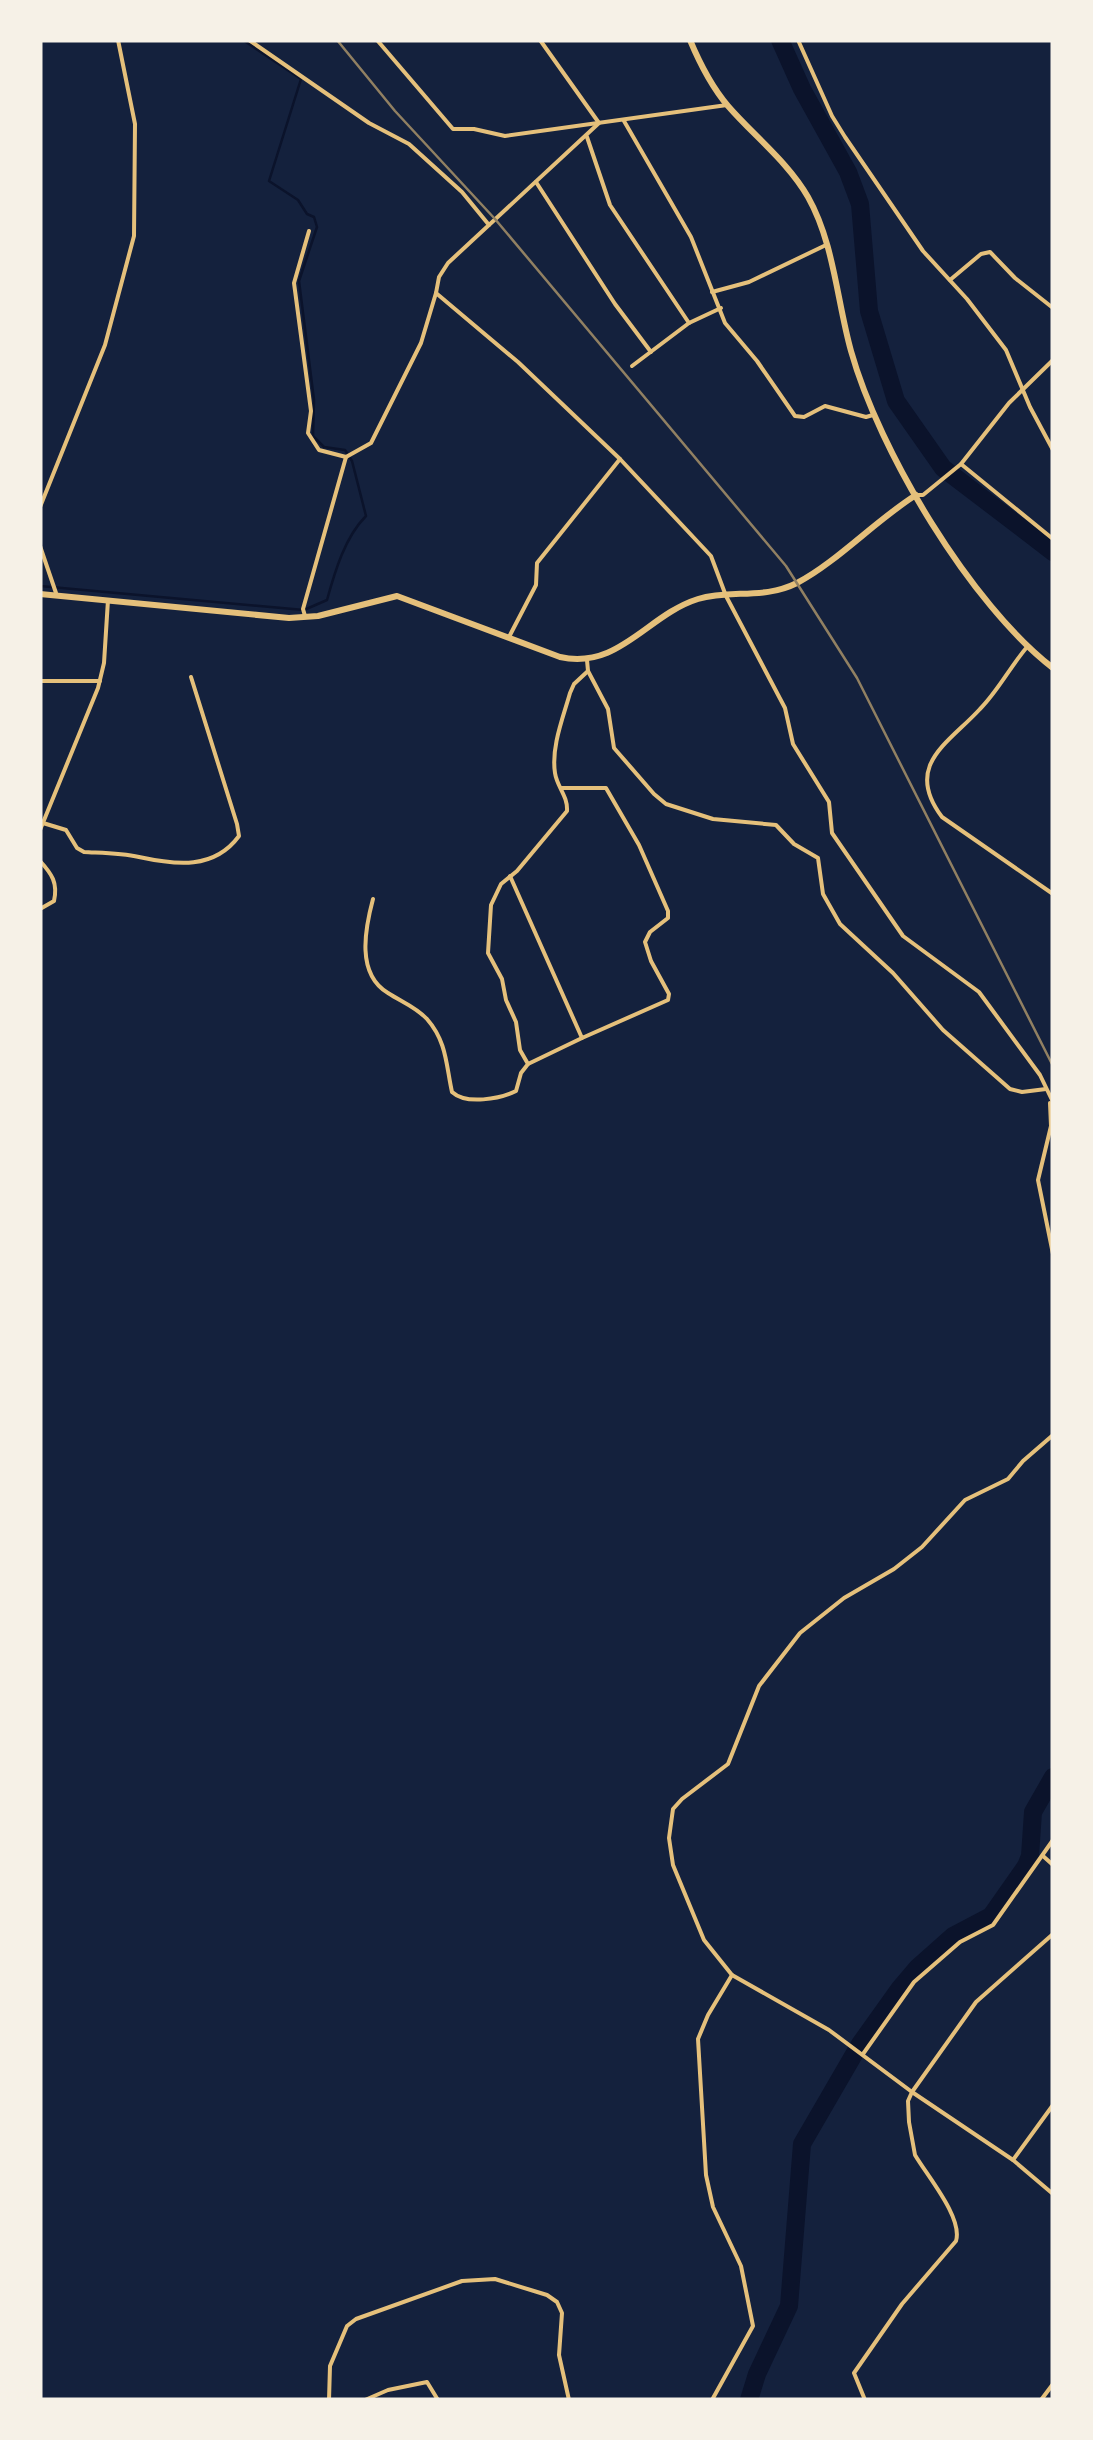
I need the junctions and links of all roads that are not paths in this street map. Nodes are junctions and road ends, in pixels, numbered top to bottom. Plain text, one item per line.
1 (118, 40) edge
2 (250, 40) edge
3 (377, 40) edge
4 (540, 40) edge
5 (690, 40) edge
6 (798, 40) edge
7 (727, 105) junction
8 (624, 120) junction
9 (599, 123) junction
10 (588, 137) junction
11 (536, 182) junction
12 (489, 224) junction
13 (310, 231) dead end
14 (826, 245) junction
15 (950, 280) junction
16 (712, 292) junction
17 (436, 293) junction
18 (721, 308) junction
19 (1053, 308) edge
20 (689, 324) junction
21 (651, 352) junction
22 (1053, 360) edge
23 (632, 366) dead end
24 (1022, 388) junction
25 (875, 414) junction
26 (1053, 450) edge
27 (346, 457) junction
28 (620, 459) junction
29 (959, 466) junction
30 (916, 495) junction
31 (40, 507) edge
32 (1053, 540) edge
33 (40, 546) edge
34 (40, 594) edge
35 (56, 595) junction
36 (726, 596) junction
37 (108, 600) junction
38 (305, 618) junction
39 (508, 638) junction
40 (1026, 647) junction
41 (587, 660) junction
42 (1053, 668) edge
43 (588, 671) junction
44 (191, 677) dead end
45 (40, 680) edge
46 (100, 681) junction
47 (560, 788) junction
48 (43, 824) junction
49 (40, 830) edge
50 (40, 862) edge
51 (510, 876) junction
52 (1053, 894) edge
53 (373, 899) dead end
54 (40, 908) edge
55 (582, 1038) junction
56 (528, 1064) junction
57 (1046, 1089) junction
58 (1051, 1101) edge
59 (1052, 1125) edge
60 (1053, 1254) edge
61 (1053, 1435) edge
62 (1053, 1840) edge
63 (1043, 1856) junction
64 (1053, 1865) edge
65 (1053, 1934) edge
66 (732, 1975) junction
67 (861, 2054) junction
68 (912, 2092) junction
69 (1053, 2105) edge
70 (1013, 2160) junction
71 (1053, 2194) edge
72 (1053, 2384) edge
73 (329, 2400) edge
74 (365, 2400) edge
75 (438, 2400) edge
76 (570, 2400) edge
77 (712, 2400) edge
78 (865, 2400) edge
79 (1042, 2400) edge

1 - 31 street
2 - 12 street
3 - 9 street
4 - 9 street
5 - 7 main road
6 - 15 street
7 - 8 street
7 - 14 main road
8 - 9 street
8 - 16 street
9 - 10 street
10 - 11 street
10 - 20 street
11 - 12 street
11 - 21 street
12 - 17 street
13 - 27 street
14 - 16 street
14 - 25 main road
15 - 19 street
15 - 24 street
16 - 18 street
17 - 27 street
17 - 28 street
18 - 20 street
18 - 25 street
20 - 21 street
21 - 23 street
22 - 24 street
24 - 26 street
24 - 29 street
25 - 30 main road
27 - 38 street
28 - 36 street
28 - 39 street
29 - 30 street
29 - 32 street
30 - 36 main road
30 - 40 main road
33 - 35 street
34 - 35 main road
35 - 37 main road
36 - 41 main road
36 - 57 street
37 - 38 main road
37 - 46 street
38 - 39 main road
39 - 41 main road
40 - 42 main road
40 - 52 street
41 - 43 street
43 - 47 street
43 - 57 street
44 - 48 street
45 - 46 street
46 - 48 street
47 - 51 street
47 - 55 street
48 - 49 street
50 - 54 street
51 - 55 street
51 - 56 street
53 - 56 street
55 - 56 street
57 - 58 street
58 - 59 street
59 - 60 street
61 - 66 street
62 - 63 street
63 - 64 street
63 - 67 street
65 - 68 street
66 - 67 street
66 - 77 street
67 - 68 street
68 - 70 street
68 - 78 street
69 - 70 street
70 - 71 street
72 - 79 street
73 - 76 street
74 - 75 street

